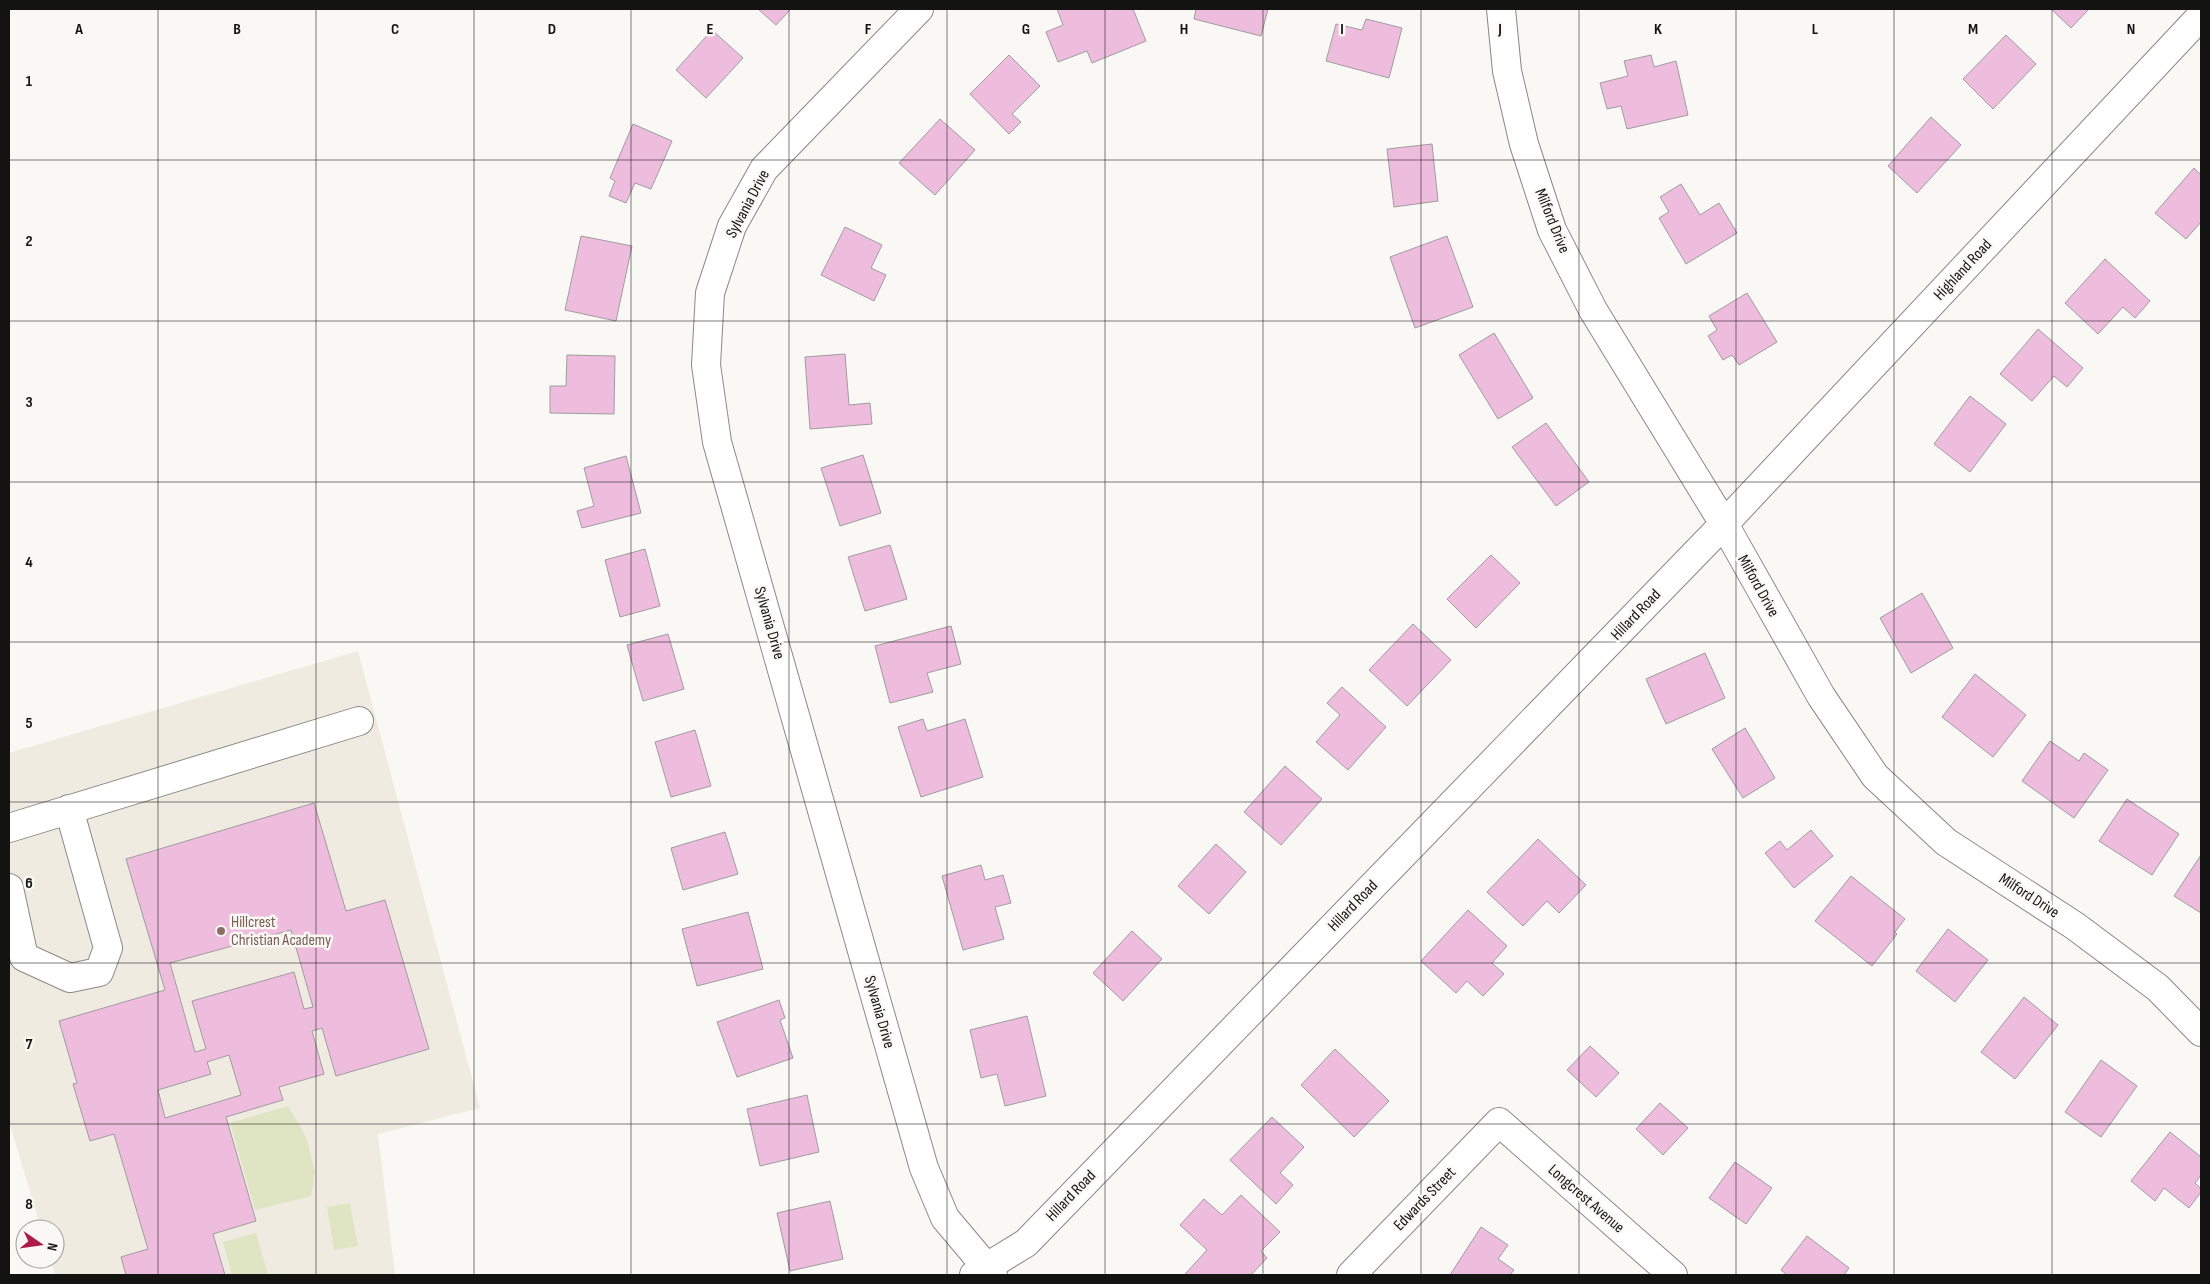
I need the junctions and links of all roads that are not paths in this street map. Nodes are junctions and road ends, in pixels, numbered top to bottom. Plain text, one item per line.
1 (919, 9) edge
2 (1501, 9) edge
3 (2201, 16) edge
4 (1724, 524) junction
5 (360, 721) dead end
6 (69, 809) junction
7 (9, 828) edge
8 (9, 888) edge
9 (13, 931) edge
10 (2201, 1032) edge
11 (1498, 1122) joint
12 (984, 1273) edge
13 (1351, 1275) edge
14 (1673, 1275) edge

1 - 12 street, Sylvania Drive
2 - 4 street, Milford Drive
3 - 4 street, Highland Road
4 - 10 street, Milford Drive
4 - 12 street, Hillard Road
5 - 6 street
6 - 7 street
6 - 9 street
8 - 9 street
11 - 13 street, Edwards Street
11 - 14 street, Longcrest Avenue

